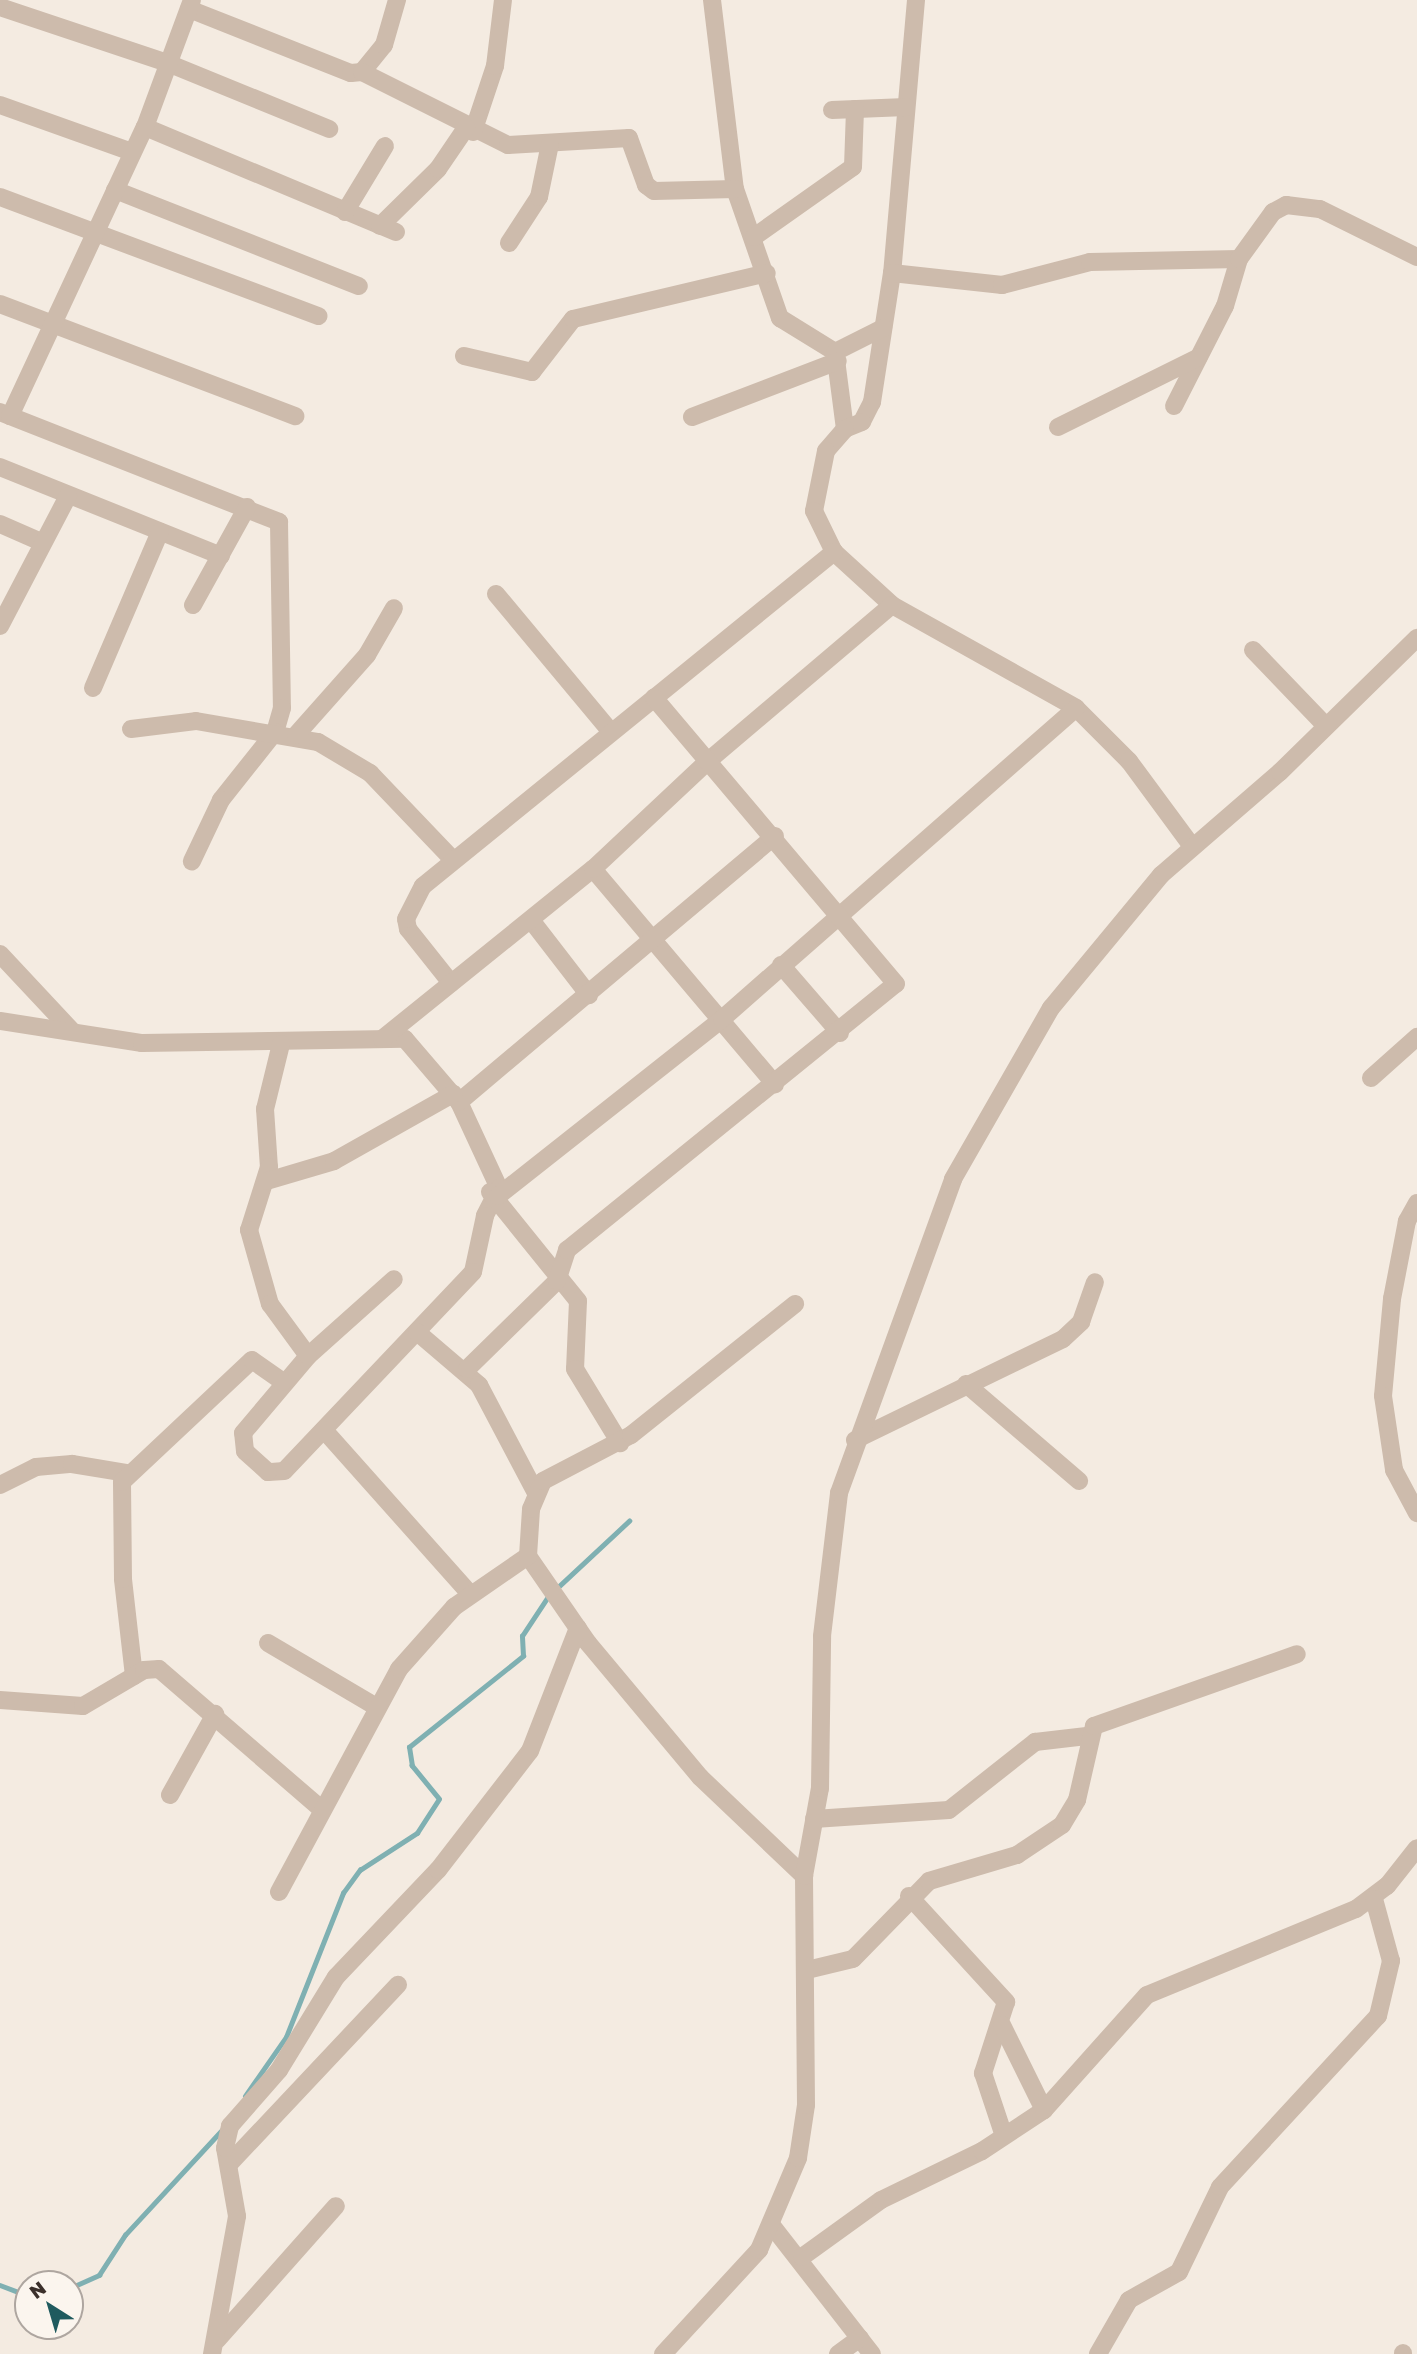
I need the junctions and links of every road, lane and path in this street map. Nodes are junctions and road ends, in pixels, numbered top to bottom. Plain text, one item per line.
1 (397, 0) edge
2 (503, 0) edge
3 (712, 0) edge
4 (916, 0) edge
5 (191, 5) edge
6 (0, 6) edge
7 (170, 64) junction
8 (362, 72) junction
9 (0, 105) edge
10 (906, 107) junction
11 (855, 109) junction
12 (832, 110) dead end
13 (145, 127) junction
14 (330, 129) dead end
15 (469, 130) junction
16 (550, 144) junction
17 (385, 146) dead end
18 (132, 152) junction
19 (735, 189) junction
20 (116, 190) junction
21 (0, 197) edge
22 (345, 212) junction
23 (95, 233) junction
24 (754, 237) junction
25 (509, 243) dead end
26 (1417, 257) edge
27 (1238, 260) junction
28 (892, 272) junction
29 (767, 274) junction
30 (359, 286) dead end
31 (0, 304) edge
32 (319, 316) dead end
33 (51, 325) junction
34 (883, 328) junction
35 (464, 356) dead end
36 (837, 357) junction
37 (1199, 357) junction
38 (1174, 405) dead end
39 (5, 414) edge
40 (295, 416) dead end
41 (692, 417) dead end
42 (1058, 427) dead end
43 (845, 429) junction
44 (0, 467) edge
45 (68, 496) junction
46 (247, 507) junction
47 (0, 524) edge
48 (160, 532) junction
49 (41, 542) junction
50 (834, 552) junction
51 (221, 556) junction
52 (496, 594) dead end
53 (193, 605) dead end
54 (892, 605) junction
55 (394, 608) dead end
56 (0, 626) edge
57 (1417, 638) edge
58 (1253, 650) dead end
59 (93, 688) dead end
60 (654, 698) junction
61 (1076, 708) junction
62 (1325, 725) junction
63 (131, 729) dead end
64 (275, 732) junction
65 (611, 732) junction
66 (296, 735) junction
67 (708, 761) junction
68 (775, 836) junction
69 (1191, 845) junction
70 (453, 860) junction
71 (192, 861) dead end
72 (593, 869) junction
73 (840, 912) junction
74 (531, 920) junction
75 (655, 940) junction
76 (0, 954) edge
77 (781, 965) junction
78 (452, 983) junction
79 (589, 995) junction
80 (722, 1019) junction
81 (0, 1021) edge
82 (72, 1031) junction
83 (840, 1032) junction
84 (1417, 1037) edge
85 (382, 1039) junction
86 (281, 1044) junction
87 (1371, 1078) dead end
88 (775, 1084) junction
89 (456, 1098) junction
90 (267, 1181) junction
91 (493, 1193) junction
92 (1417, 1203) edge
93 (559, 1272) junction
94 (394, 1279) dead end
95 (1095, 1282) dead end
96 (795, 1304) dead end
97 (417, 1332) junction
98 (307, 1356) junction
99 (467, 1369) junction
100 (283, 1382) junction
101 (966, 1384) junction
102 (324, 1430) junction
103 (857, 1433) junction
104 (620, 1443) junction
105 (127, 1473) junction
106 (1079, 1482) dead end
107 (0, 1485) edge
108 (535, 1491) junction
109 (1417, 1513) edge
110 (528, 1556) junction
111 (470, 1594) junction
112 (578, 1628) junction
113 (268, 1643) dead end
114 (1297, 1654) dead end
115 (134, 1676) junction
116 (0, 1700) edge
117 (375, 1706) junction
118 (215, 1714) junction
119 (1087, 1736) junction
120 (170, 1795) dead end
121 (320, 1808) junction
122 (814, 1819) junction
123 (1417, 1848) edge
124 (804, 1876) junction
125 (279, 1892) dead end
126 (909, 1896) junction
127 (1374, 1899) junction
128 (807, 1969) junction
129 (398, 1985) dead end
130 (1002, 2025) junction
131 (1044, 2110) junction
132 (1004, 2136) junction
133 (230, 2163) junction
134 (336, 2206) dead end
135 (773, 2227) junction
136 (802, 2258) junction
137 (860, 2338) junction
138 (213, 2348) edge
139 (663, 2354) edge
140 (838, 2354) edge
141 (872, 2354) edge
142 (1098, 2354) edge

1 - 8 street
2 - 15 street
3 - 19 street
4 - 10 street
5 - 7 street
5 - 8 street
6 - 7 street
7 - 13 street
7 - 14 street
8 - 15 street
9 - 18 street
10 - 11 street
10 - 28 street
11 - 12 street
11 - 24 street
13 - 18 street
13 - 22 street
15 - 16 street
15 - 22 street
16 - 19 street
16 - 25 street
17 - 22 street
18 - 20 street
19 - 24 street
20 - 23 street
20 - 30 street
21 - 23 street
23 - 32 street
23 - 33 street
24 - 29 street
26 - 27 street
27 - 28 street
27 - 37 street
28 - 34 street
29 - 35 street
29 - 36 street
31 - 33 street
33 - 39 street
33 - 40 street
34 - 36 street
34 - 43 street
36 - 41 street
36 - 43 street
37 - 38 street
37 - 42 street
39 - 46 street
43 - 50 street
44 - 45 street
45 - 48 street
45 - 49 street
46 - 51 street
46 - 64 street
47 - 49 street
48 - 51 street
48 - 59 street
49 - 56 street
50 - 54 street
50 - 60 street
51 - 53 street
52 - 65 street
54 - 61 street
54 - 67 street
55 - 66 street
57 - 62 street
58 - 62 street
60 - 65 street
60 - 67 street
61 - 69 street
61 - 73 street
62 - 69 street
63 - 64 street
64 - 66 street
64 - 71 street
65 - 70 street
66 - 70 street
67 - 68 street
67 - 72 street
68 - 73 street
68 - 75 street
69 - 103 street
70 - 78 street
72 - 74 street
72 - 75 street
73 - 77 street
73 - 83 street
74 - 78 street
74 - 79 street
75 - 79 street
75 - 80 street
76 - 82 street
77 - 80 street
77 - 83 street
78 - 85 street
79 - 89 street
80 - 88 street
80 - 91 street
81 - 82 street
82 - 86 street
83 - 88 street
84 - 87 street
85 - 86 street
85 - 89 street
86 - 90 street
88 - 93 street
89 - 90 street
89 - 91 street
90 - 98 street
91 - 93 street
91 - 97 street
92 - 109 street
93 - 99 street
93 - 104 street
94 - 98 street
95 - 101 street
96 - 104 street
97 - 99 street
97 - 102 street
98 - 100 street
99 - 108 street
100 - 102 street
100 - 105 street
101 - 103 street
101 - 106 street
102 - 111 street
103 - 122 street
104 - 108 street
105 - 107 street
105 - 115 street
108 - 110 street
110 - 111 street
110 - 112 street
111 - 117 street
112 - 124 street
112 - 133 street
113 - 117 street
114 - 119 street
115 - 116 street
115 - 118 street
117 - 121 street
118 - 120 street
118 - 121 street
119 - 122 street
119 - 126 street
121 - 125 street
122 - 124 street
123 - 127 street
124 - 128 street
126 - 128 street
126 - 130 street
127 - 131 street
127 - 142 street
128 - 135 street
129 - 133 street
130 - 131 street
130 - 132 street
131 - 132 street
132 - 136 street
133 - 138 street
134 - 138 street
135 - 136 street
135 - 139 street
136 - 137 street
137 - 140 street
137 - 141 street

